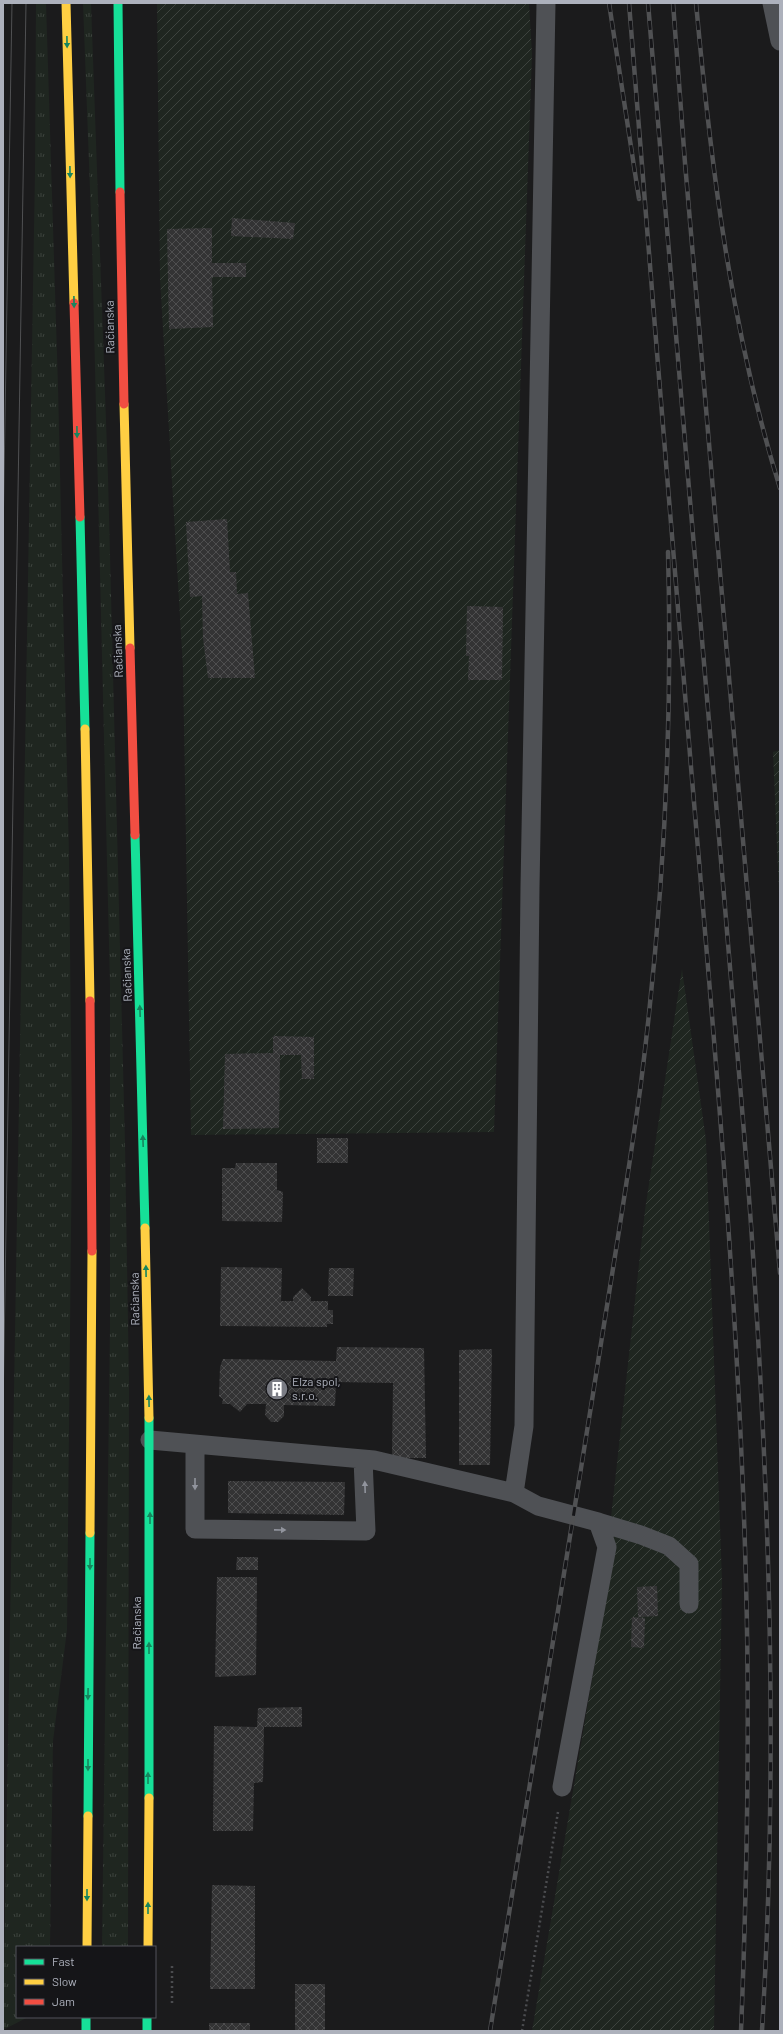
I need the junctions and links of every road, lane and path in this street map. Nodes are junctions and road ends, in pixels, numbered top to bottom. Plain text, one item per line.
1 (66, 3) edge
2 (118, 3) edge
3 (546, 3) edge
4 (772, 3) edge
5 (780, 41) edge
6 (150, 1440) junction
7 (195, 1445) junction
8 (363, 1459) junction
9 (514, 1493) junction
10 (598, 1522) junction
11 (689, 1604) dead end
12 (562, 1787) joint
13 (87, 1946) edge
14 (148, 1946) edge
15 (86, 2018) edge
16 (147, 2018) edge
17 (86, 2031) edge
18 (147, 2031) edge
19 (522, 2031) edge

1 -> 13 main road
6 -> 2 main road, Račianska
3 - 9 lane
4 - 5 lane
6 - 7 lane
14 -> 6 main road, Račianska
7 - 8 lane
7 -> 8 lane
8 - 9 lane
9 - 10 lane
10 - 11 lane
10 - 12 lane
12 - 19 path
15 - 17 main road
16 - 18 main road

